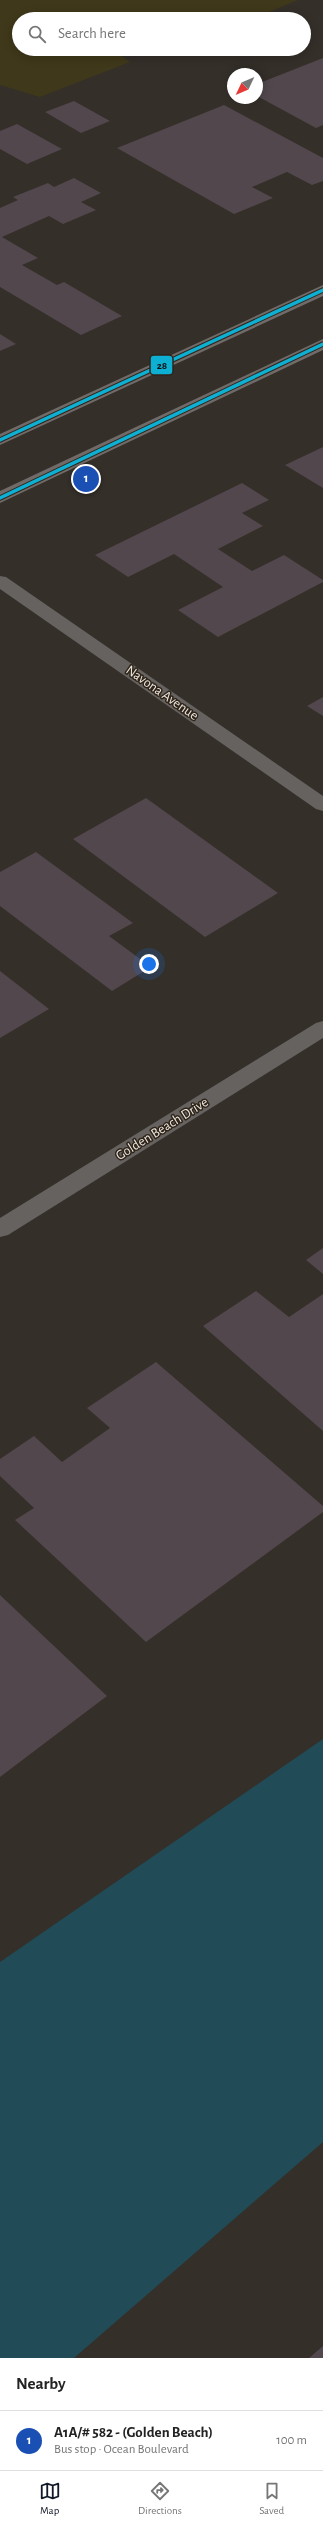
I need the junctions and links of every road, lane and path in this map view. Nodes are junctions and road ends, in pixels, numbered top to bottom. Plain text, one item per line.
1 (323, 290) edge
2 (323, 344) edge
3 (0, 440) edge
4 (0, 498) edge
5 (0, 582) edge
6 (323, 805) edge
7 (323, 1028) edge
8 (0, 1229) edge

1 - 3 main road
2 - 4 main road
5 - 6 street, Navona Avenue
7 - 8 street, Golden Beach Drive

